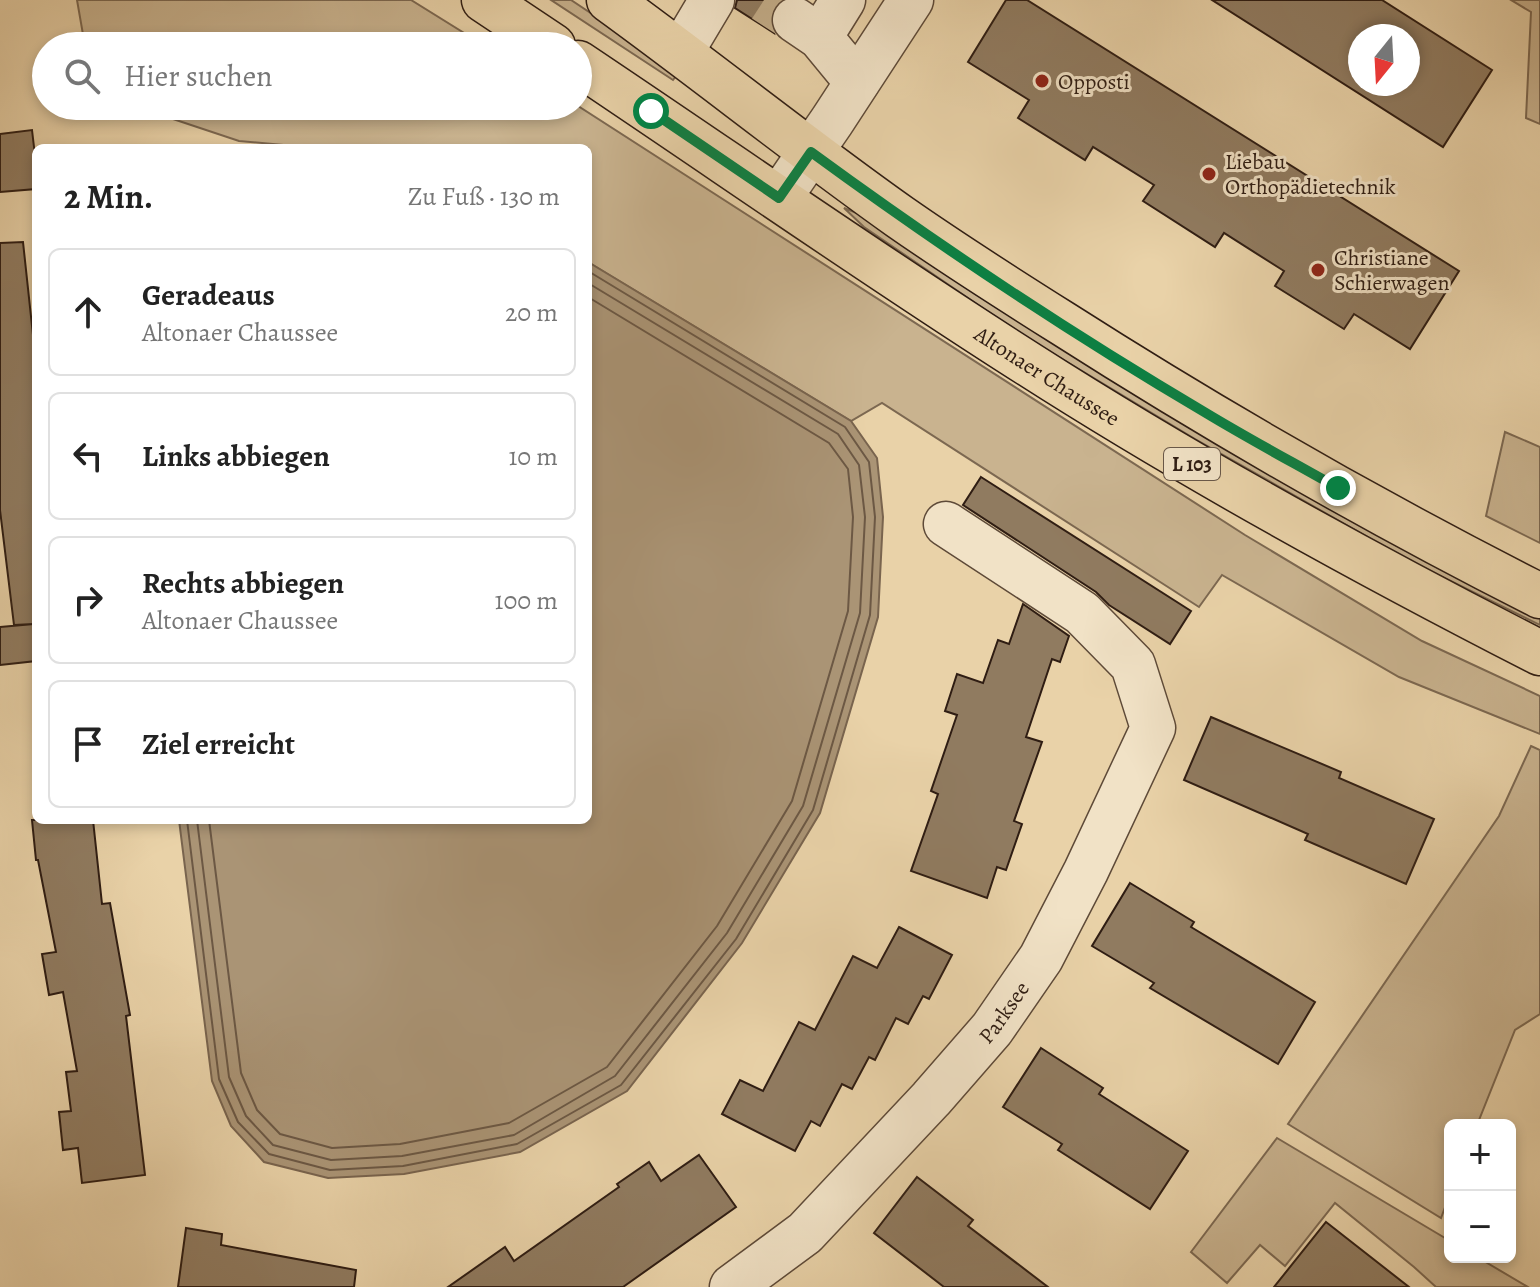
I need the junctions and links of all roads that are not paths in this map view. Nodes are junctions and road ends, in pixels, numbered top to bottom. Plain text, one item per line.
1 (484, 0) edge
2 (609, 0) edge
3 (712, 0) edge
4 (911, 0) edge
5 (822, 14) tunnel mouth
6 (532, 32) edge
7 (681, 52) junction
8 (592, 72) edge
9 (857, 82) junction
10 (811, 152) junction
11 (779, 198) junction
12 (946, 524) dead end
13 (1540, 596) edge
14 (1540, 653) edge
15 (732, 1287) edge

1 - 6 main road
2 - 7 main road, L 103
3 - 7 street
4 - 9 street
5 - 9 street
7 - 10 main road, L 103
8 - 11 main road, Altonaer Chaussee / L 103
9 - 10 street
10 - 11 street
10 - 13 main road, L 103
11 - 14 main road, Altonaer Chaussee / L 103
12 - 15 street, Parksee

